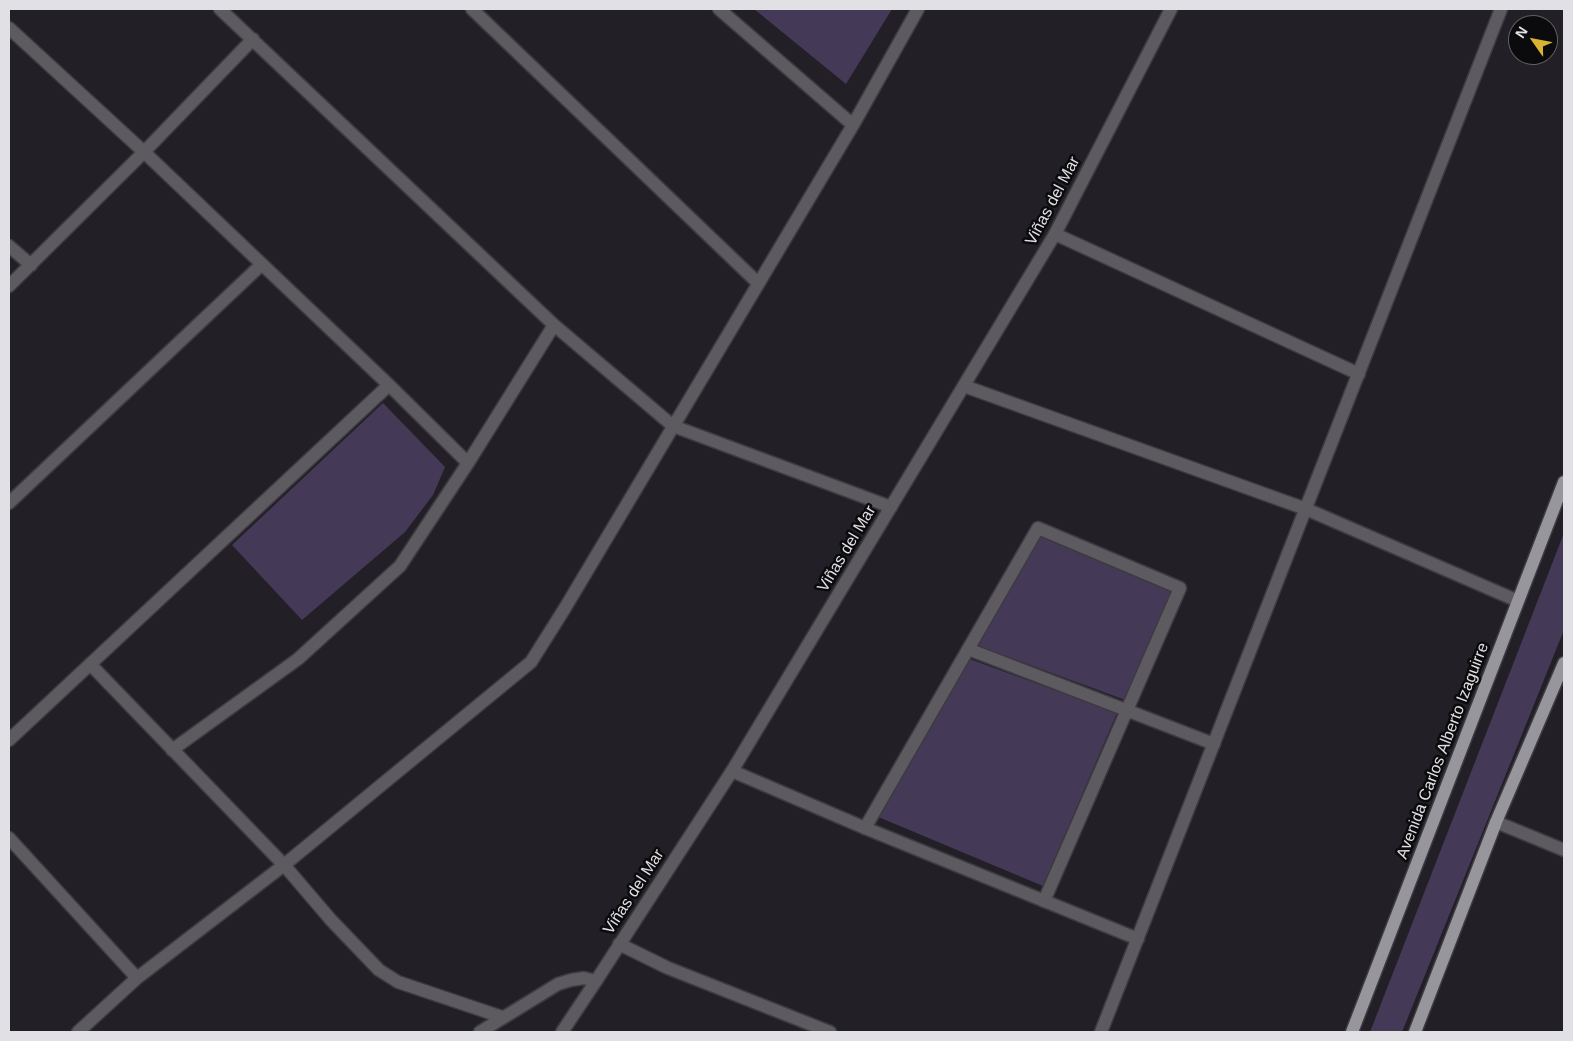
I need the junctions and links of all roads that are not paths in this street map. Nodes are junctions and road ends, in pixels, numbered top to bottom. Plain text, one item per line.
1 (220, 9) edge
2 (472, 9) edge
3 (719, 9) edge
4 (918, 9) edge
5 (1171, 9) edge
6 (1502, 9) edge
7 (9, 28) edge
8 (252, 39) junction
9 (853, 125) junction
10 (144, 152) junction
11 (1055, 234) junction
12 (9, 246) edge
13 (31, 265) junction
14 (261, 265) junction
15 (758, 283) junction
16 (9, 286) edge
17 (554, 325) junction
18 (1359, 374) junction
19 (389, 385) junction
20 (964, 386) junction
21 (673, 426) junction
22 (468, 463) junction
23 (1564, 482) edge
24 (9, 503) edge
25 (891, 507) junction
26 (1306, 509) junction
27 (1518, 601) junction
28 (968, 649) junction
29 (1564, 663) edge
30 (90, 664) junction
31 (1127, 710) junction
32 (9, 740) edge
33 (1214, 744) junction
34 (172, 750) junction
35 (732, 771) junction
36 (1496, 822) junction
37 (865, 828) junction
38 (9, 838) edge
39 (1564, 850) edge
40 (284, 865) junction
41 (1044, 901) junction
42 (1138, 939) junction
43 (619, 944) junction
44 (137, 978) junction
45 (596, 981) junction
46 (502, 1017) junction
47 (78, 1032) edge
48 (480, 1032) edge
49 (562, 1032) edge
50 (830, 1032) edge
51 (1101, 1032) edge
52 (1352, 1032) edge
53 (1415, 1032) edge

1 - 8 street
2 - 15 street
3 - 9 street
4 - 9 street
5 - 11 street, Viñas del Mar
6 - 18 street
7 - 10 street
8 - 10 street
8 - 17 street
9 - 15 street
10 - 13 street
10 - 14 street
11 - 18 street
11 - 20 street, Viñas del Mar
12 - 13 street
13 - 16 street
14 - 19 street
14 - 24 street
15 - 21 street
17 - 21 street
17 - 22 street
18 - 26 street
19 - 22 street
19 - 30 street
20 - 25 street, Viñas del Mar
20 - 26 street
21 - 25 street
21 - 40 street
22 - 34 street
23 - 27 main road, Avenida Carlos Alberto Izaguirre
25 - 35 street, Viñas del Mar
26 - 27 street
26 - 33 street
27 - 52 main road, Avenida Carlos Alberto Izaguirre
28 - 31 street
28 - 31 street
28 - 37 street
29 - 36 main road
30 - 32 street
30 - 34 street
31 - 33 street
31 - 41 street
33 - 42 street
34 - 40 street
35 - 37 street
35 - 43 street, Viñas del Mar
36 - 39 street
36 - 53 main road
37 - 41 street
38 - 44 street
40 - 44 street
40 - 46 street
41 - 42 street
42 - 51 street
43 - 45 street, Viñas del Mar
43 - 50 street
44 - 47 street
45 - 46 street
45 - 49 street, Viñas del Mar
46 - 48 street

